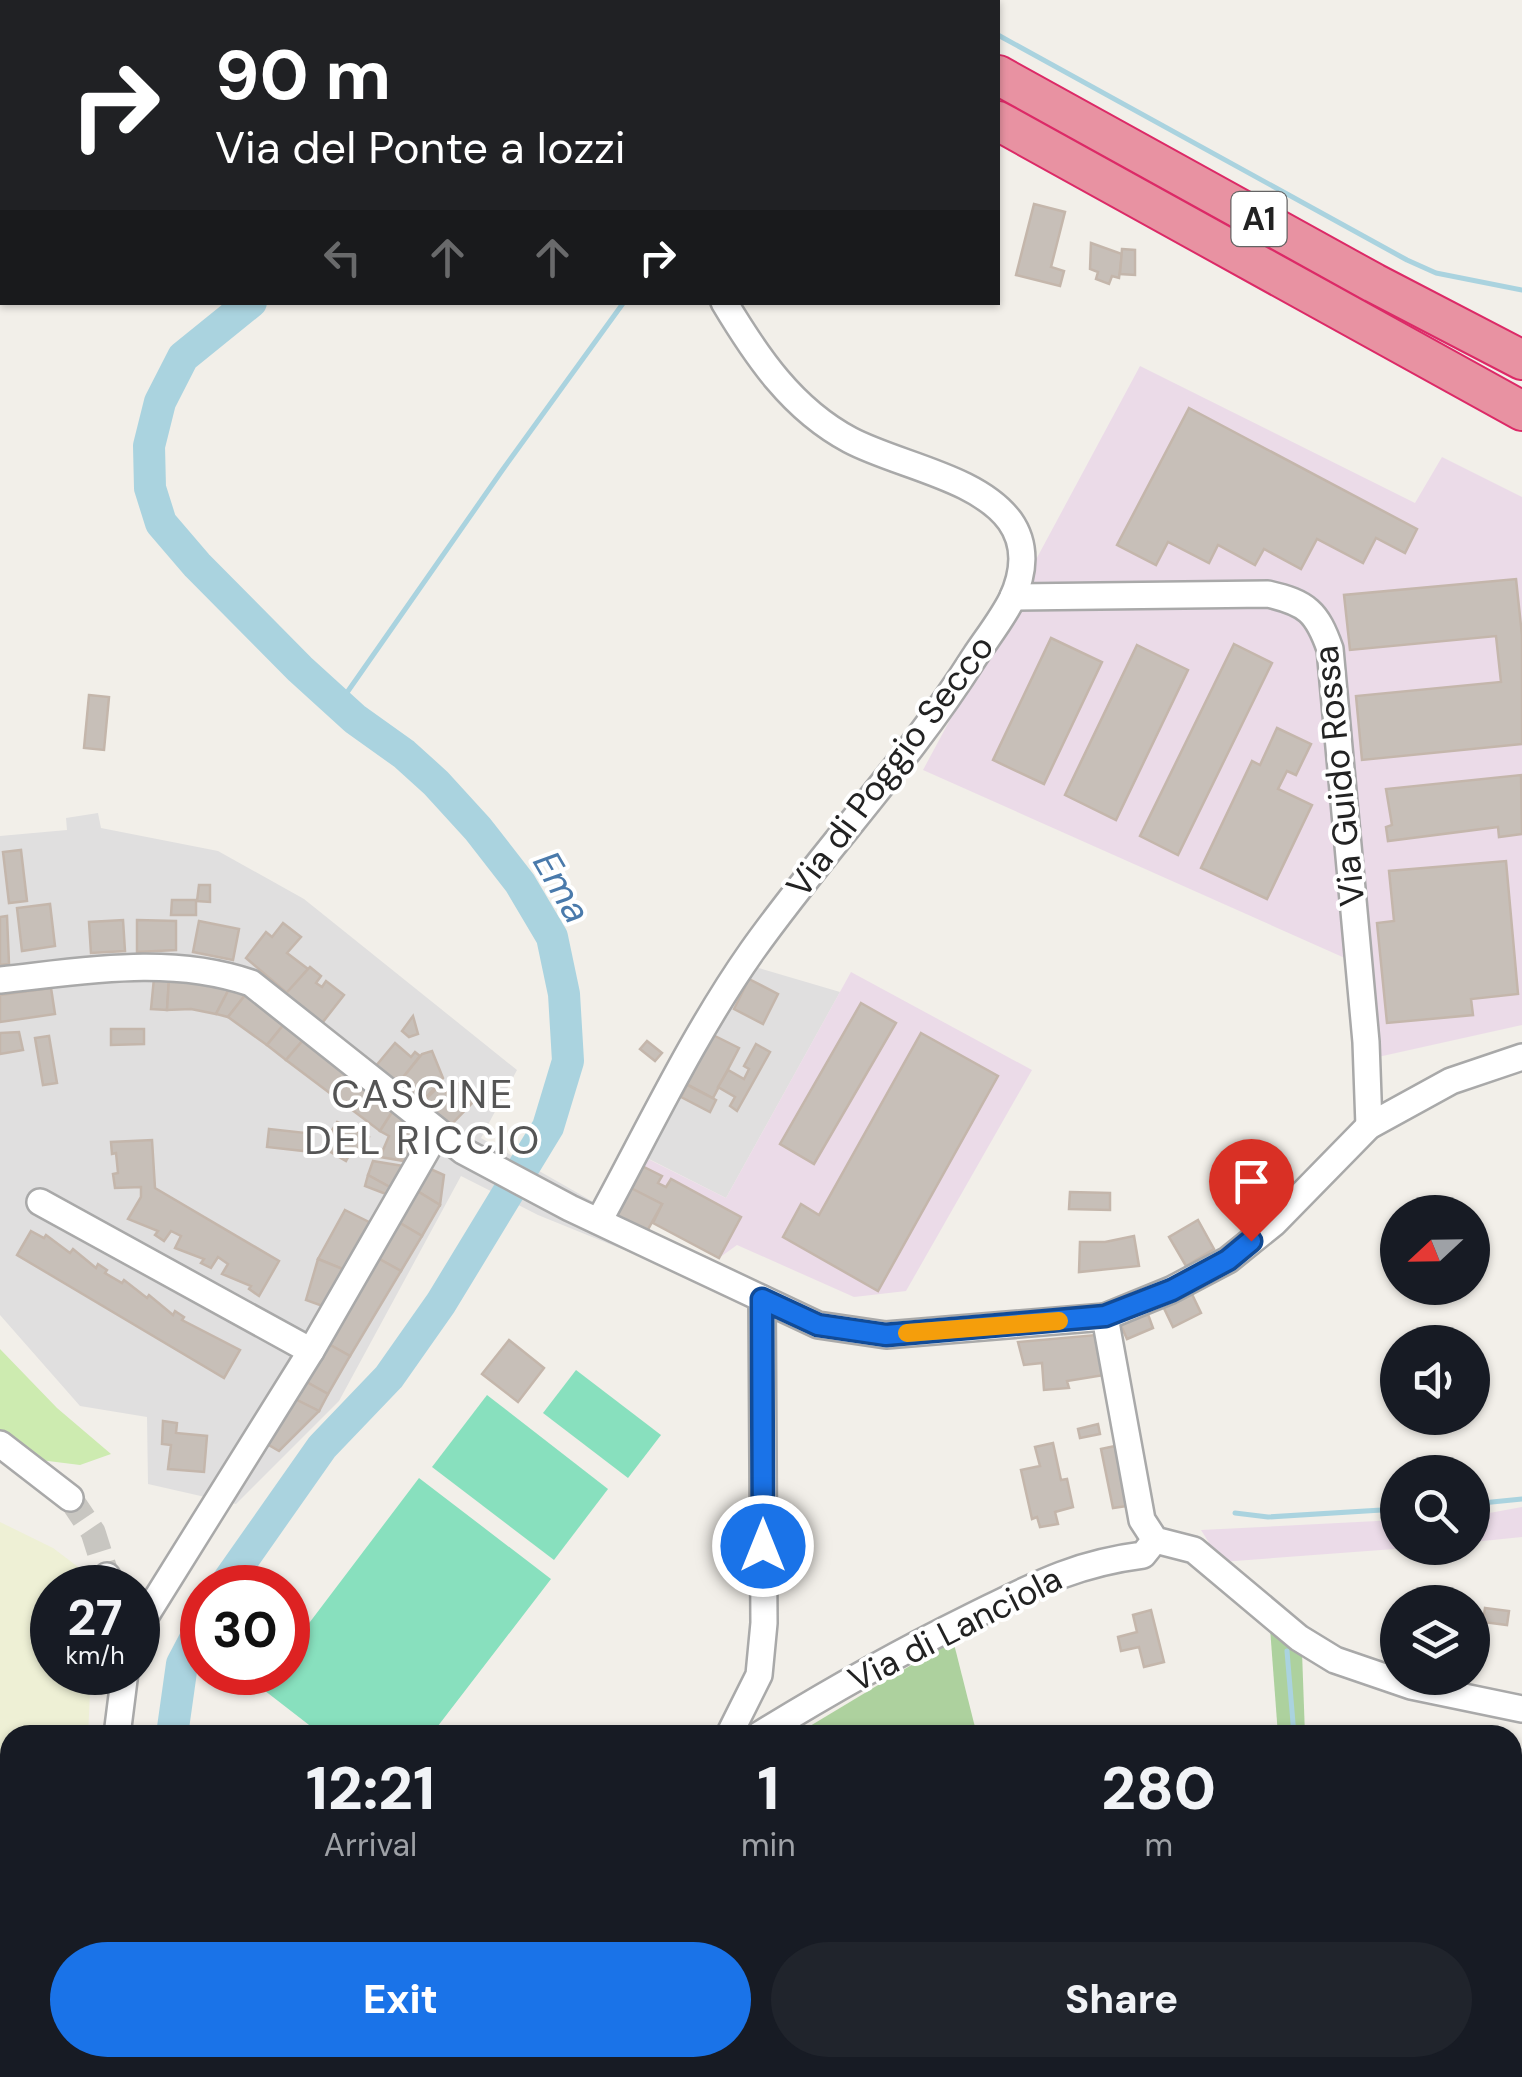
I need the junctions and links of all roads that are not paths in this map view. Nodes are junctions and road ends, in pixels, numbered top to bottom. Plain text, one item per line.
1 (1000, 76) edge
2 (1000, 123) edge
3 (726, 305) edge
4 (1522, 360) edge
5 (1522, 411) edge
6 (1013, 597) junction
7 (0, 980) edge
8 (1522, 1057) edge
9 (1369, 1126) junction
10 (452, 1143) junction
11 (40, 1202) dead end
12 (599, 1221) junction
13 (762, 1299) junction
14 (1105, 1316) junction
15 (310, 1351) junction
16 (0, 1444) edge
17 (70, 1498) tunnel mouth
18 (1155, 1540) junction
19 (160, 1595) edge
20 (122, 1695) edge
21 (1522, 1708) edge
22 (118, 1725) edge
23 (734, 1725) edge
24 (776, 1725) edge

1 - 4 highway, A1
2 - 5 highway, A1
3 - 6 street, Via di Poggio Secco
6 - 9 street, Via Guido Rossa
6 - 12 street, Via di Poggio Secco
7 - 10 street
8 - 9 street
9 - 14 street
10 - 12 street
10 - 15 street
11 - 15 street
12 - 13 street
13 - 14 street
13 - 23 street
14 - 18 street
15 - 19 street
16 - 17 street
18 - 21 street
18 - 24 street, Via di Lanciola
20 - 22 street

